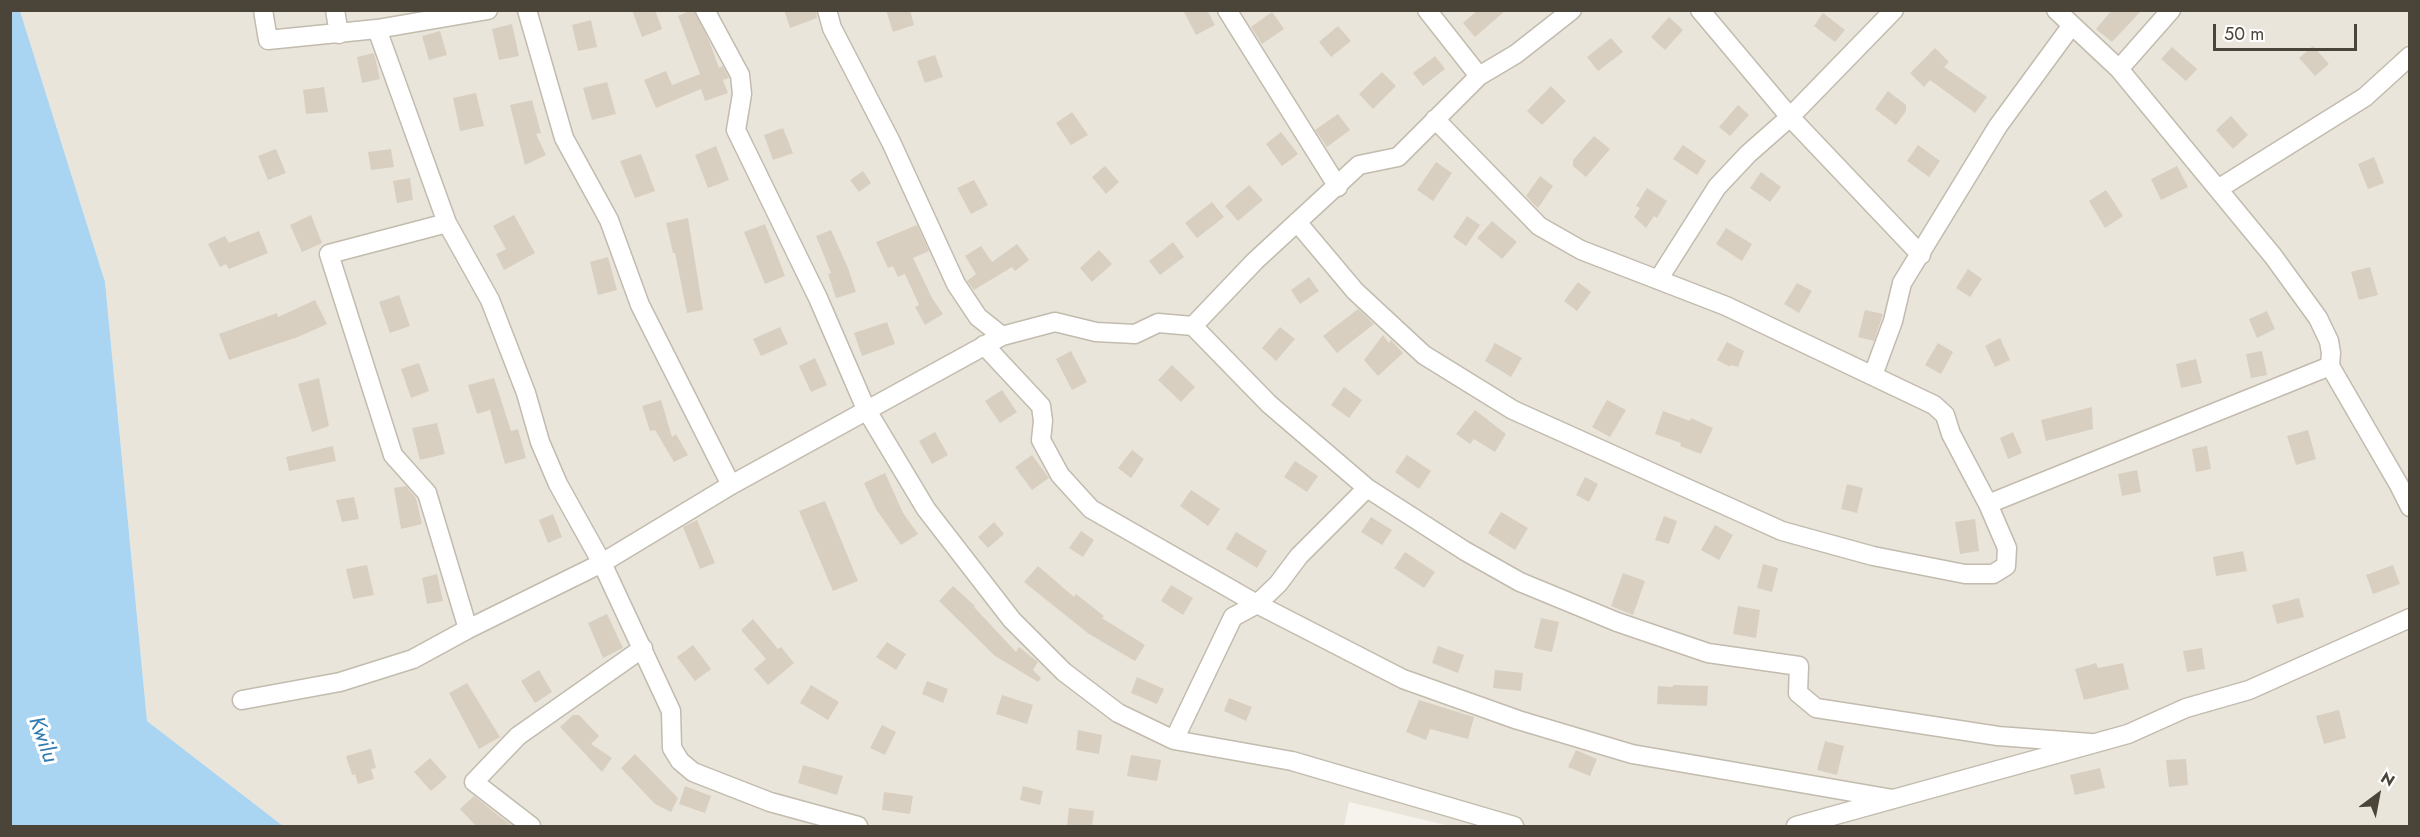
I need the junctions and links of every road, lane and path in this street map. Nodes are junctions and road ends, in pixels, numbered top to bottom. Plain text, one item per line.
1 (263, 10) edge
2 (335, 10) edge
3 (488, 10) edge
4 (527, 10) edge
5 (705, 10) edge
6 (827, 10) edge
7 (1227, 10) edge
8 (1427, 10) edge
9 (1572, 10) edge
10 (1700, 10) edge
11 (1894, 10) edge
12 (2056, 10) edge
13 (2171, 10) edge
14 (2072, 25) junction
15 (377, 29) junction
16 (339, 34) junction
17 (2409, 56) edge
18 (2119, 69) junction
19 (1479, 76) junction
20 (1790, 117) junction
21 (1435, 119) junction
22 (1338, 187) junction
23 (2218, 189) junction
24 (1297, 222) junction
25 (447, 223) junction
26 (1921, 255) junction
27 (1658, 280) junction
28 (1192, 326) junction
29 (1002, 336) junction
30 (984, 345) junction
31 (2330, 366) junction
32 (1873, 375) junction
33 (866, 409) junction
34 (731, 485) junction
35 (1367, 488) junction
36 (1988, 504) junction
37 (2409, 507) edge
38 (602, 563) junction
39 (1257, 604) junction
40 (2409, 618) edge
41 (468, 629) junction
42 (643, 648) junction
43 (242, 700) dead end
44 (1174, 740) junction
45 (2091, 743) junction
46 (1893, 799) junction
47 (531, 826) edge
48 (858, 826) edge
49 (1514, 826) edge
50 (1796, 826) edge

1 - 16 street
2 - 16 street
3 - 15 street
4 - 34 street
5 - 33 street
6 - 29 street
7 - 22 street
8 - 19 street
9 - 19 street
10 - 20 street
11 - 20 street
12 - 14 street
13 - 18 street
14 - 18 street
14 - 26 street
15 - 16 street
15 - 25 street
17 - 23 street
18 - 23 street
19 - 21 street
20 - 26 street
20 - 27 street
21 - 22 street
21 - 27 street
22 - 24 street
23 - 31 street
24 - 28 street
24 - 36 street
25 - 38 street
25 - 41 street
26 - 32 street
27 - 32 street
28 - 29 street
28 - 35 street
29 - 30 street
30 - 33 street
30 - 39 street
31 - 36 street
31 - 37 street
32 - 36 street
33 - 34 street
33 - 44 street
34 - 38 street
35 - 39 street
35 - 45 street
38 - 41 street
38 - 42 street
39 - 44 street
39 - 46 street
40 - 45 street
41 - 43 street
42 - 47 street
42 - 48 street
44 - 49 street
45 - 46 street
46 - 50 street

